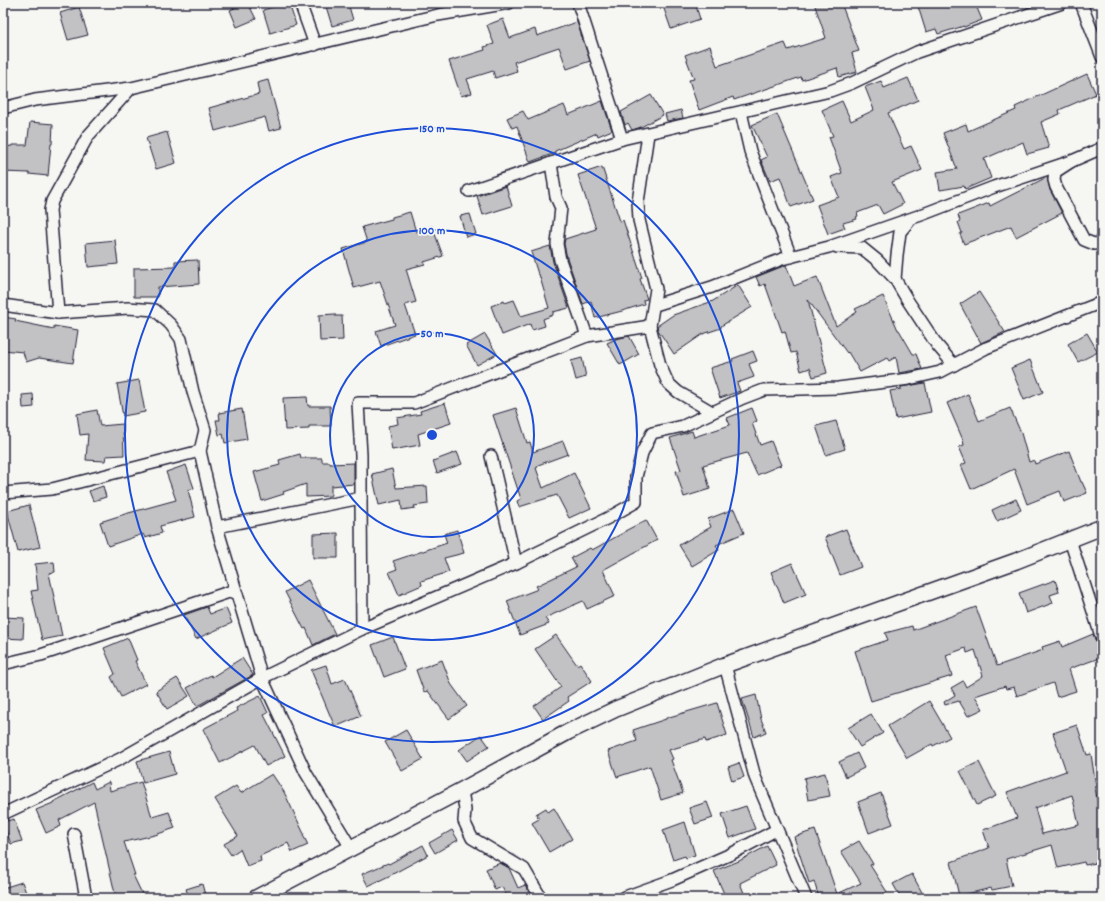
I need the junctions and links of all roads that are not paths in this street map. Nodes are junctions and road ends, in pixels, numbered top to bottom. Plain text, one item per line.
1 (300, 3) edge
2 (508, 3) edge
3 (578, 3) edge
4 (1062, 3) edge
5 (1081, 3) edge
6 (1100, 44) edge
7 (315, 45) junction
8 (1102, 57) edge
9 (131, 88) junction
10 (3, 108) edge
11 (741, 112) junction
12 (648, 134) junction
13 (622, 139) junction
14 (1102, 148) edge
15 (1072, 161) junction
16 (551, 164) junction
17 (469, 191) dead end
18 (912, 218) junction
19 (1102, 243) edge
20 (829, 247) junction
21 (791, 257) junction
22 (895, 279) junction
23 (1102, 302) edge
24 (3, 305) edge
25 (655, 305) junction
26 (58, 313) junction
27 (650, 326) junction
28 (587, 336) junction
29 (954, 365) junction
30 (712, 412) junction
31 (200, 451) junction
32 (491, 456) dead end
33 (3, 493) edge
34 (360, 498) junction
35 (217, 527) junction
36 (1102, 527) edge
37 (1070, 540) junction
38 (516, 563) junction
39 (235, 590) junction
40 (362, 629) junction
41 (1102, 639) edge
42 (3, 664) edge
43 (725, 665) junction
44 (262, 678) junction
45 (462, 790) junction
46 (3, 814) edge
47 (776, 830) junction
48 (74, 834) dead end
49 (351, 848) junction
50 (86, 898) edge
51 (256, 898) edge
52 (541, 898) edge
53 (622, 898) edge
54 (806, 898) edge

1 - 7 street
2 - 7 street
3 - 13 street
4 - 11 street
5 - 6 street
6 - 8 street
7 - 9 street
9 - 10 street
9 - 26 street
11 - 12 street
11 - 21 street
12 - 13 street
12 - 25 street
13 - 16 street
14 - 15 street
15 - 18 street
15 - 19 street
16 - 17 street
16 - 28 street
18 - 20 street
18 - 22 street
20 - 21 street
20 - 22 street
21 - 25 street
22 - 29 street
23 - 29 street
24 - 26 street
25 - 27 street
26 - 31 street
27 - 28 street
27 - 30 street
28 - 34 street
29 - 30 street
30 - 38 street
31 - 33 street
31 - 35 street
32 - 38 street
34 - 35 street
34 - 40 street
35 - 39 street
36 - 37 main road
37 - 41 street
37 - 43 main road
38 - 40 street
39 - 42 street
39 - 44 street
40 - 44 street
43 - 45 main road
43 - 47 street
44 - 46 street
44 - 49 street
45 - 49 main road
45 - 52 street
47 - 53 street
47 - 54 street
48 - 50 street
49 - 51 main road

